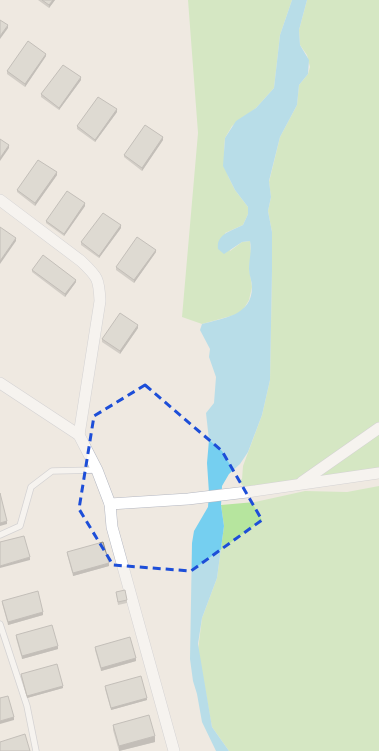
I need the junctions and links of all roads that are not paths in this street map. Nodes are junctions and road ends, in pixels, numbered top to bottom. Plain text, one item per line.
1 (0, 200) edge
2 (0, 383) edge
3 (379, 428) edge
4 (79, 435) junction
5 (97, 470) junction
6 (379, 473) edge
7 (299, 483) junction
8 (110, 504) junction
9 (0, 535) edge
10 (0, 624) edge
11 (36, 751) edge
12 (174, 751) edge

1 - 4 street
2 - 4 street
3 - 7 street
4 - 5 street
5 - 8 street
5 - 9 lane
6 - 7 street
7 - 8 street
8 - 12 street
10 - 11 lane

